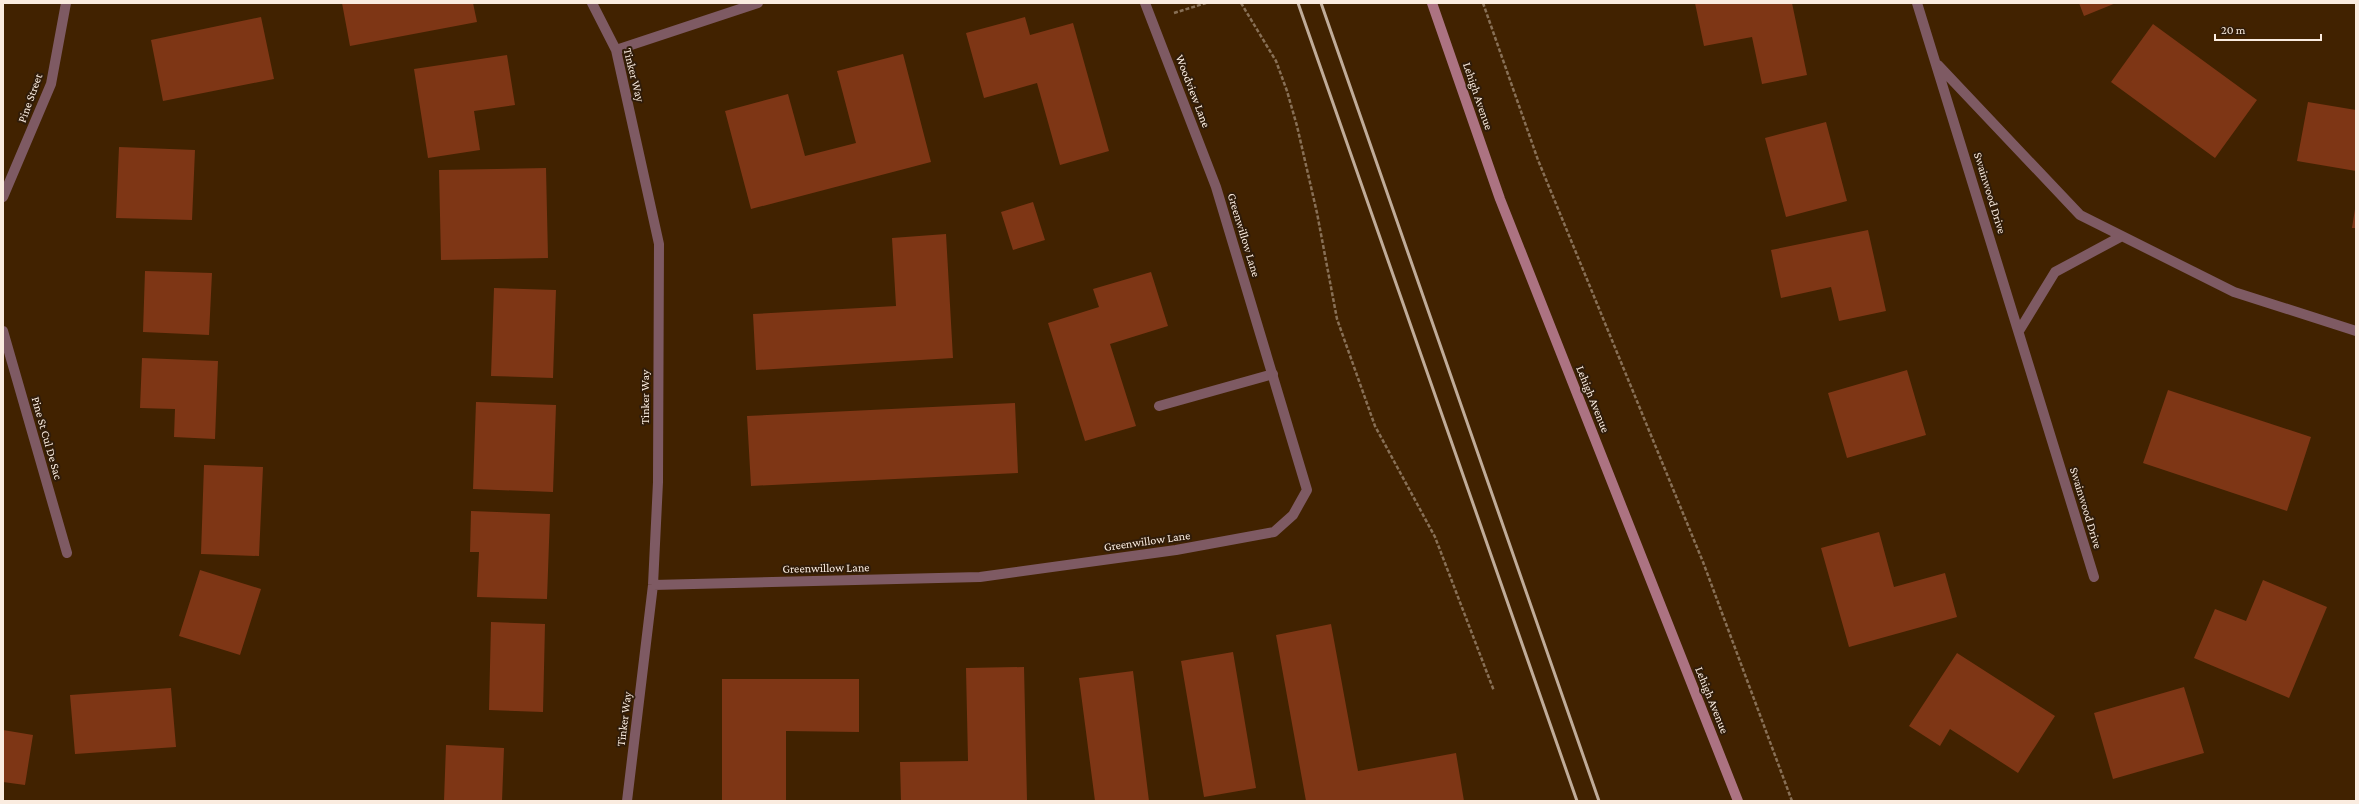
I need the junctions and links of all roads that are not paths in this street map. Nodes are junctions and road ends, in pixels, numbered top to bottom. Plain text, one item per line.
1 (66, 3) edge
2 (592, 3) edge
3 (758, 3) edge
4 (1144, 3) edge
5 (1432, 3) edge
6 (1917, 3) edge
7 (616, 50) junction
8 (1936, 63) junction
9 (1216, 188) joint
10 (3, 197) edge
11 (2122, 236) junction
12 (3, 331) edge
13 (2018, 331) junction
14 (2356, 332) edge
15 (1273, 374) junction
16 (1159, 406) dead end
17 (67, 553) dead end
18 (2094, 577) dead end
19 (654, 585) junction
20 (627, 801) edge
21 (1738, 801) edge

1 - 10 street, Pine Street
2 - 7 street, Tinker Way
3 - 7 street
4 - 9 street, Woodview Lane
5 - 21 street, Lehigh Avenue
6 - 8 street, Swainwood Drive
7 - 19 street, Tinker Way
8 - 11 street, Swainwood Drive
8 - 13 street, Swainwood Drive
9 - 15 street, Greenwillow Lane
11 - 13 street
11 - 14 street, Swainwood Drive
12 - 17 street, Pine St Cul De Sac
13 - 18 street, Swainwood Drive
15 - 16 street
15 - 19 street, Greenwillow Lane
19 - 20 street, Tinker Way

